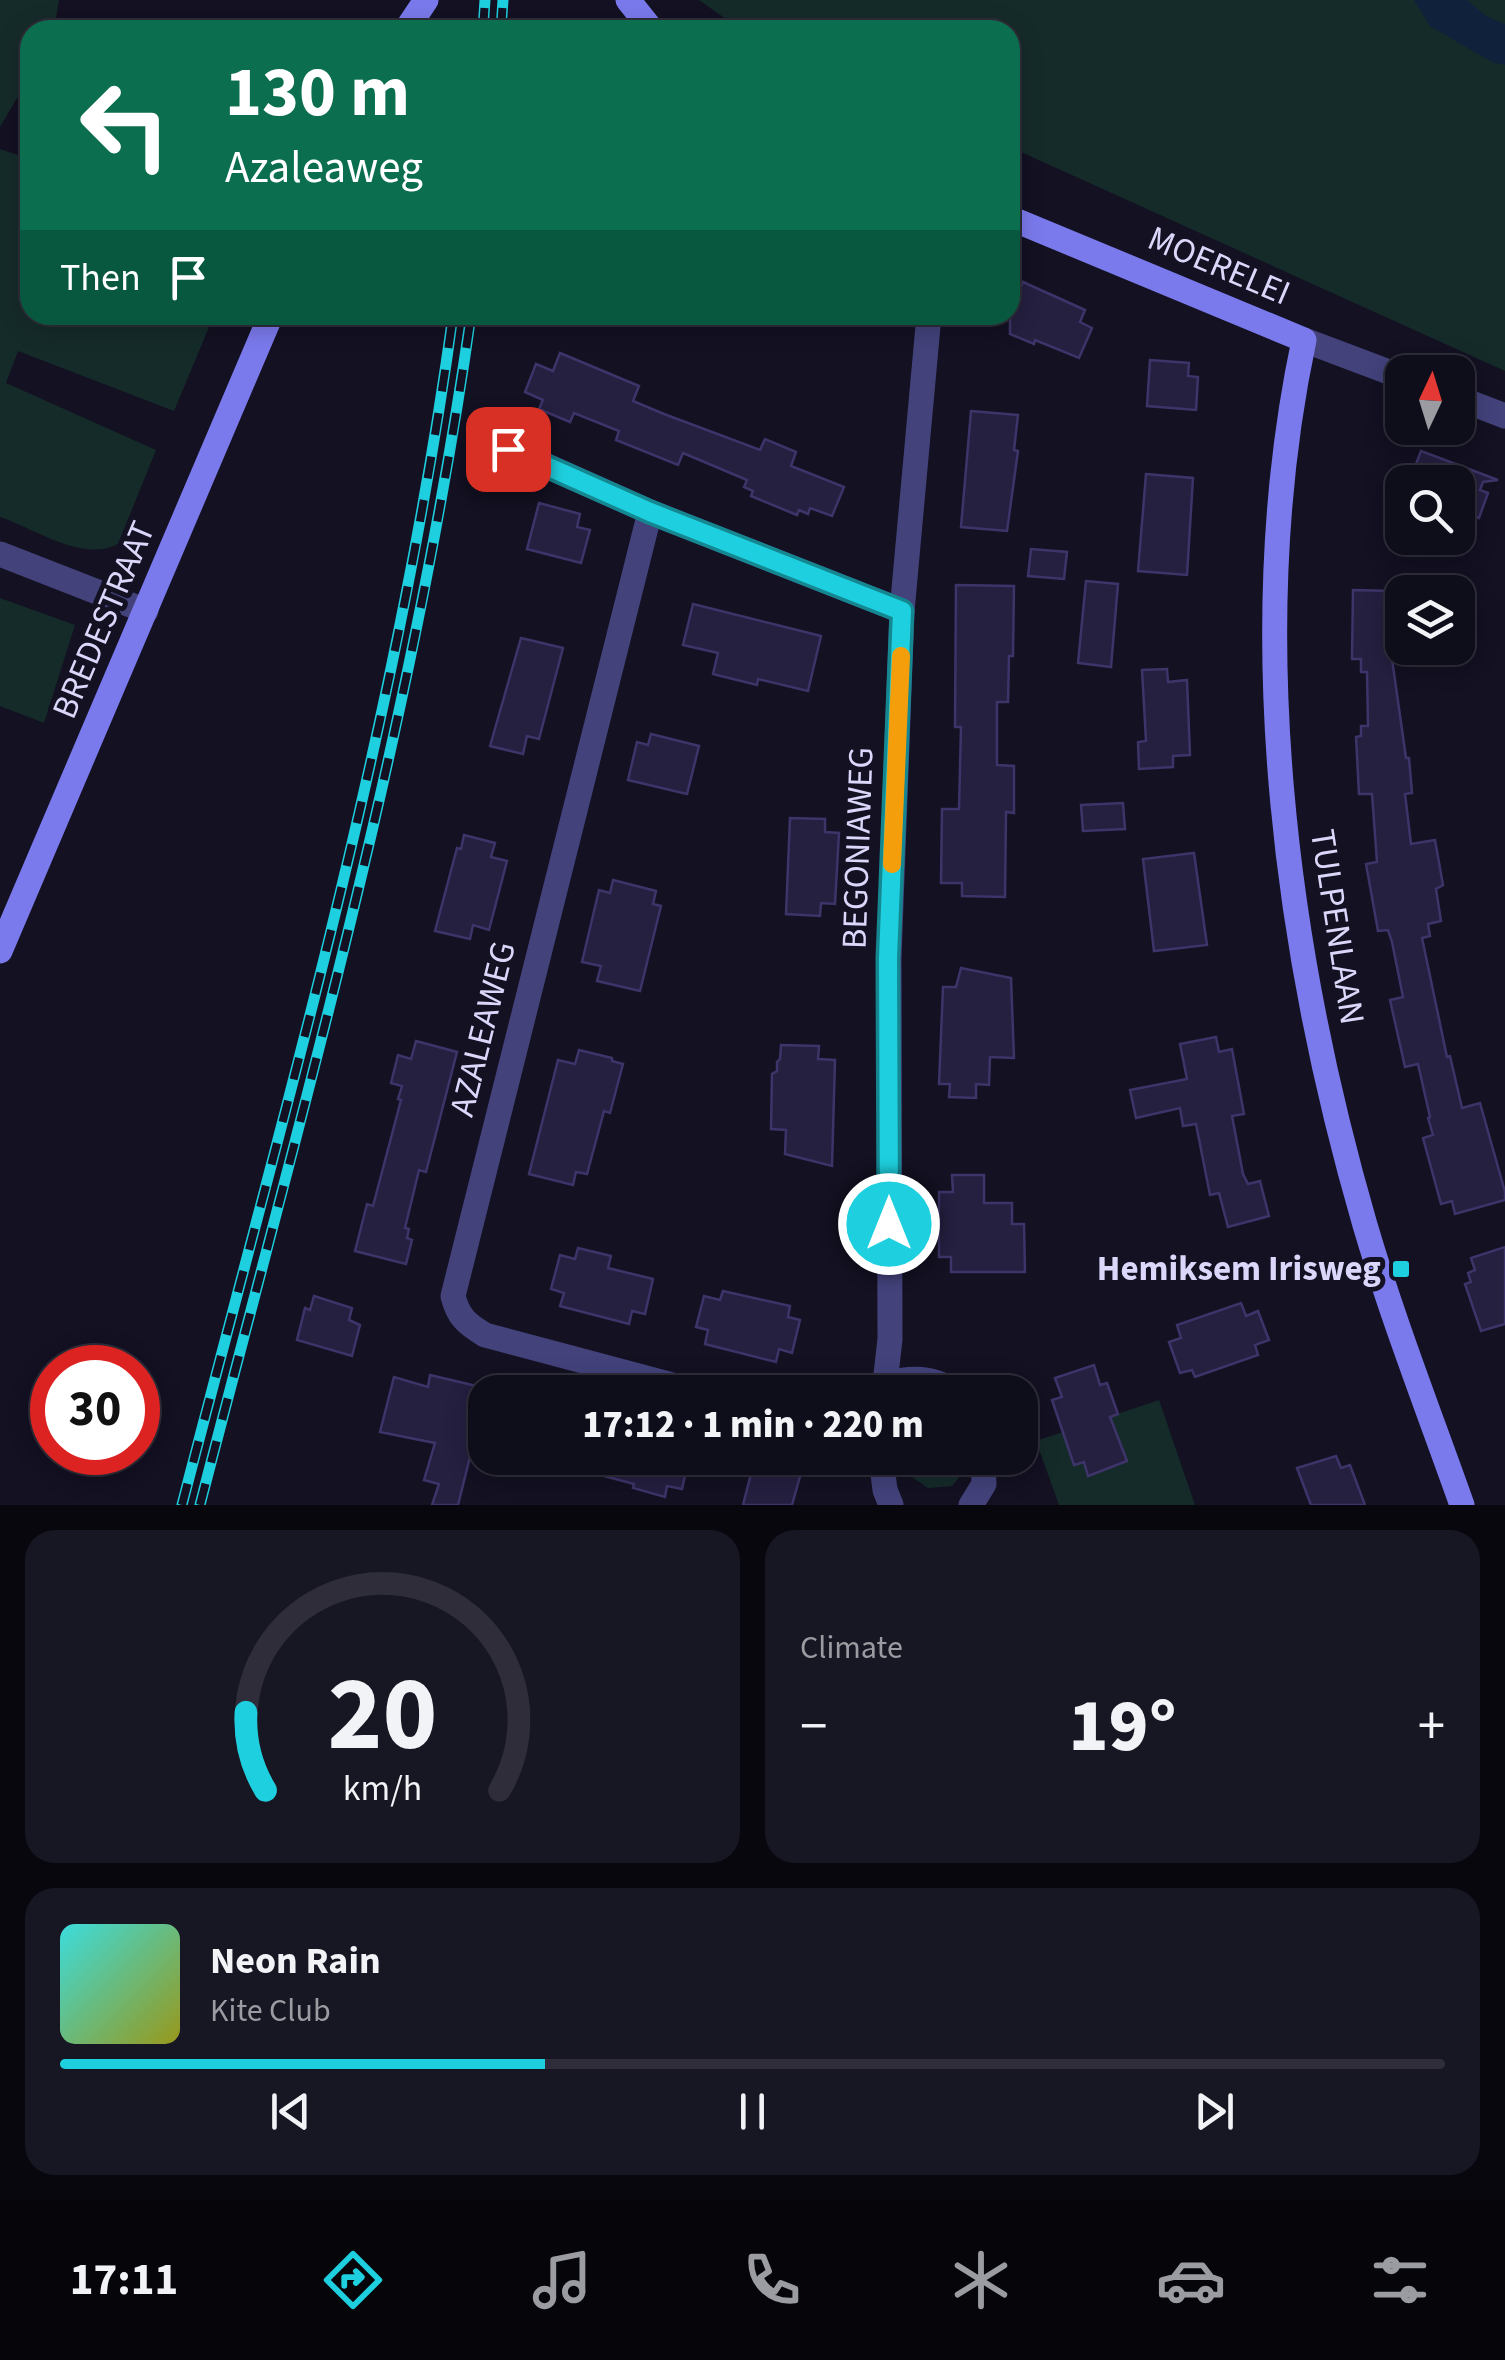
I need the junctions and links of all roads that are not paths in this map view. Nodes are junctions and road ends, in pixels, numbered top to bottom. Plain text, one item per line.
1 (628, 0) edge
2 (644, 20) edge
3 (1020, 222) edge
4 (266, 325) edge
5 (927, 325) edge
6 (1304, 340) junction
7 (1385, 371) edge
8 (1475, 405) edge
9 (1505, 416) edge
10 (508, 449) dead end
11 (650, 512) junction
12 (0, 554) edge
13 (146, 611) junction
14 (902, 611) junction
15 (0, 951) edge
16 (636, 1375) edge
17 (886, 1375) edge
18 (884, 1475) edge
19 (983, 1475) edge
20 (892, 1505) edge
21 (971, 1505) edge
22 (1462, 1505) edge

1 - 2 street
3 - 6 street, MOERELEI
4 - 13 street, BREDESTRAAT
5 - 14 street, BEGONIAWEG
6 - 7 street, MOERELEI
6 - 22 street, TULPENLAAN
8 - 9 street
10 - 11 street
11 - 14 street
11 - 16 street, AZALEAWEG
12 - 13 street
13 - 15 street, BREDESTRAAT
14 - 17 street, BEGONIAWEG
18 - 20 street
19 - 21 street

